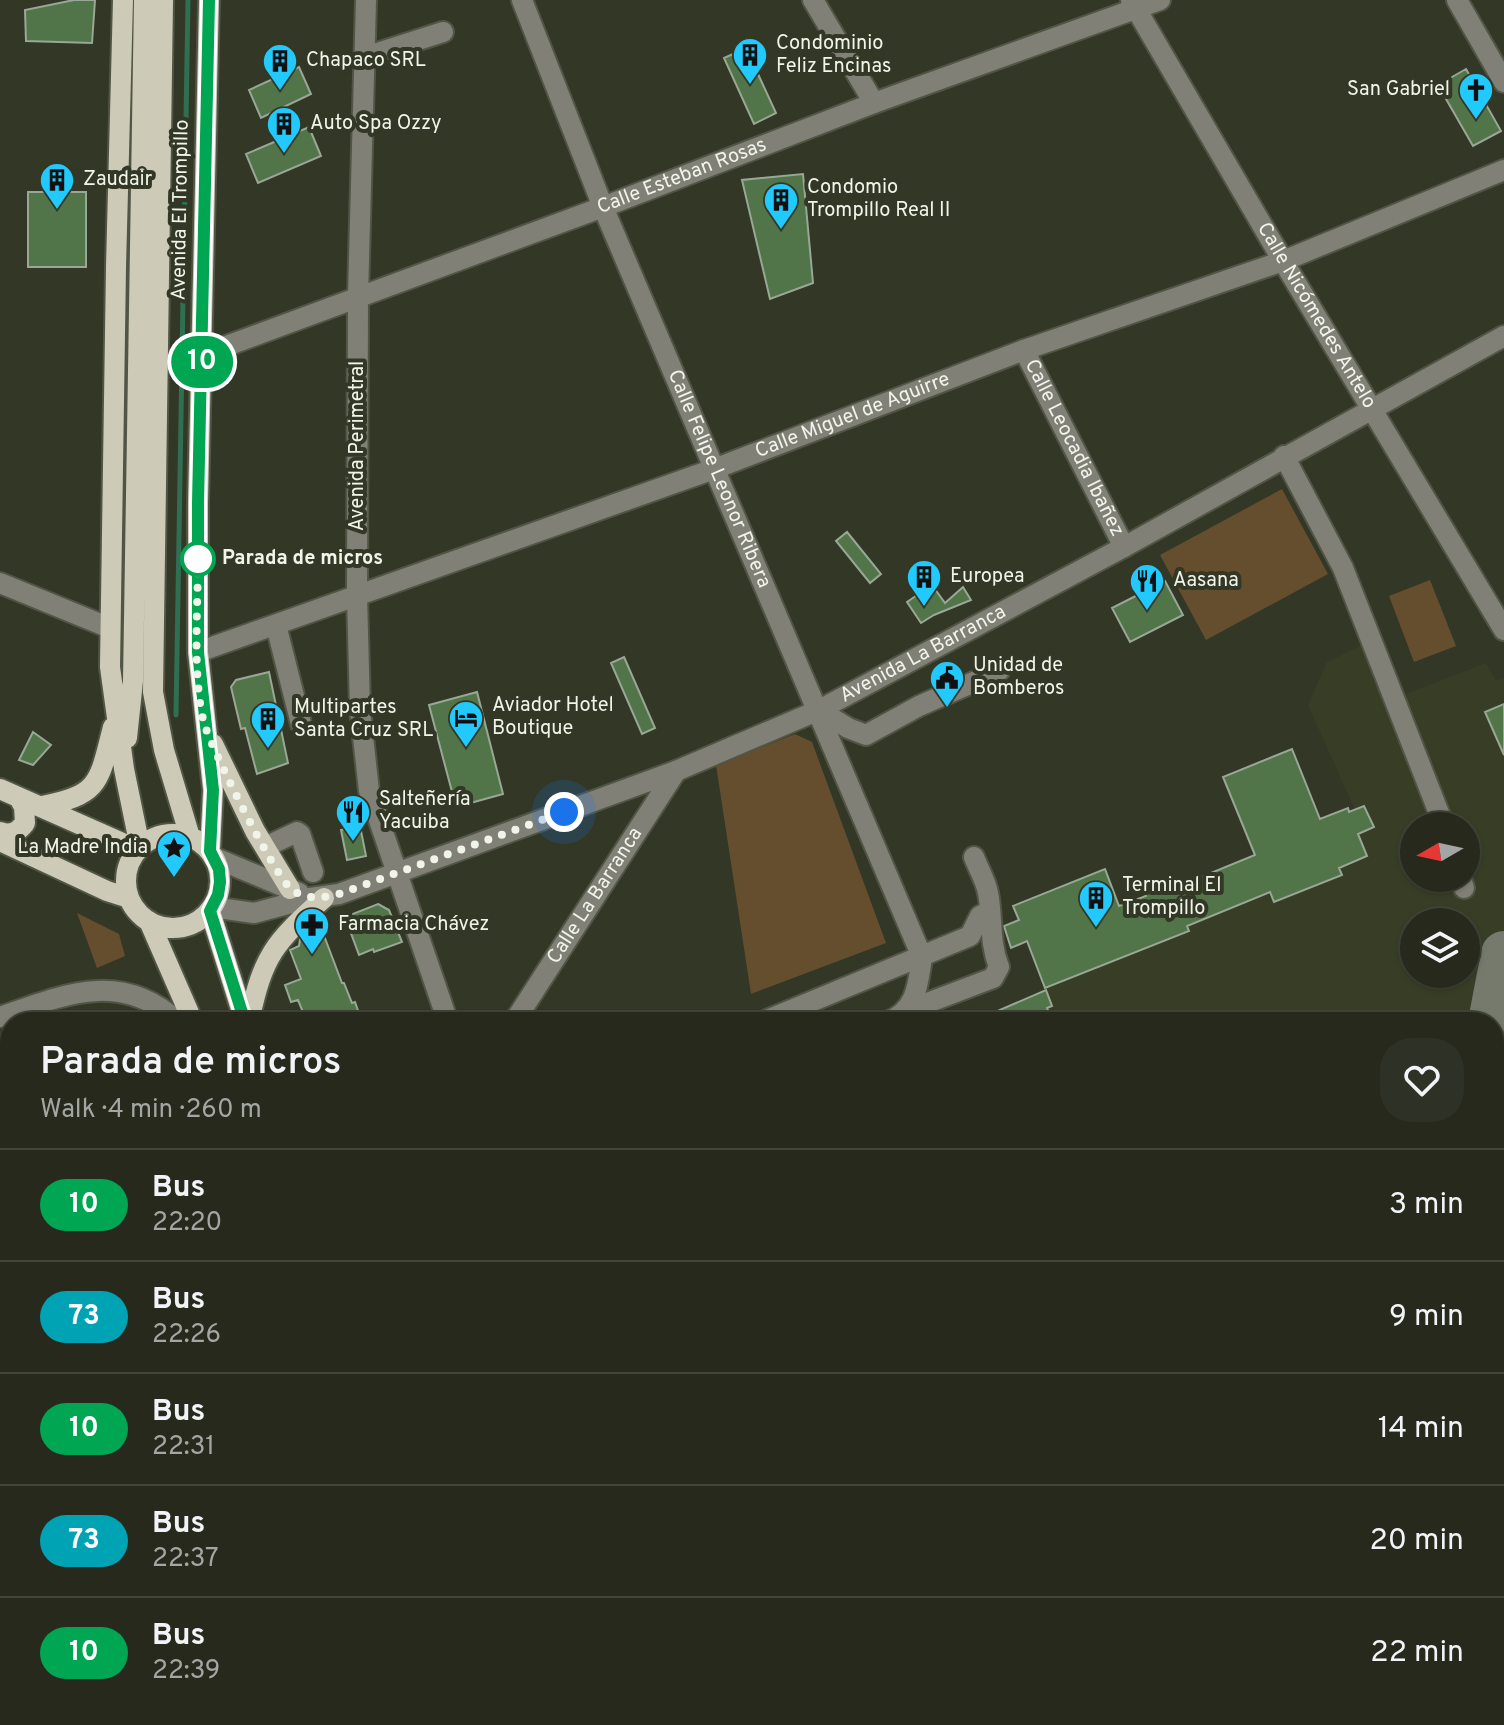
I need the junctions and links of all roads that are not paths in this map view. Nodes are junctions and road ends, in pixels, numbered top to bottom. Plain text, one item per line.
1 (123, 0) edge
2 (144, 0) edge
3 (163, 0) edge
4 (209, 0) edge
5 (366, 0) edge
6 (522, 0) edge
7 (813, 0) edge
8 (1160, 0) edge
9 (1457, 0) edge
10 (1133, 4) edge
11 (443, 32) dead end
12 (365, 57) junction
13 (1504, 82) edge
14 (874, 103) junction
15 (1504, 170) edge
16 (603, 207) junction
17 (1283, 261) junction
18 (116, 267) junction
19 (139, 269) junction
20 (358, 296) junction
21 (1504, 336) edge
22 (1024, 350) junction
23 (202, 355) junction
24 (1373, 408) junction
25 (1284, 456) junction
26 (714, 469) junction
27 (1124, 547) junction
28 (0, 583) edge
29 (357, 596) junction
30 (276, 625) junction
31 (110, 628) junction
32 (1504, 630) edge
33 (198, 652) junction
34 (999, 671) dead end
35 (819, 710) junction
36 (116, 716) junction
37 (204, 723) junction
38 (301, 724) dead end
39 (124, 769) junction
40 (676, 771) junction
41 (0, 789) edge
42 (19, 798) junction
43 (42, 806) junction
44 (1439, 812) edge
45 (0, 832) edge
46 (190, 837) junction
47 (0, 841) edge
48 (265, 847) junction
49 (139, 848) junction
50 (212, 854) junction
51 (974, 857) dead end
52 (313, 872) dead end
53 (396, 872) junction
54 (290, 889) junction
55 (129, 898) junction
56 (317, 898) junction
57 (211, 909) junction
58 (989, 912) junction
59 (149, 921) junction
60 (922, 957) junction
61 (906, 1011) joint
62 (15, 1012) edge
63 (165, 1012) edge
64 (189, 1012) edge
65 (244, 1012) edge
66 (250, 1012) edge
67 (445, 1012) edge
68 (520, 1012) edge
69 (787, 1012) edge

1 - 18 main road, Avenida El Trompillo
2 - 19 main road, Avenida El Trompillo
3 - 46 main road, Avenida El Trompillo
4 - 23 main road, Avenida El Trompillo
5 - 12 street, Avenida Perimetral
6 - 16 street, Calle Felipe Leonor Ribera
7 - 14 street
8 - 10 street, Calle Esteban Rosas
9 - 13 street
10 - 14 street, Calle Esteban Rosas
10 - 17 street, Calle Nicómedes Antelo
11 - 12 street
12 - 20 street, Avenida Perimetral
14 - 16 street, Calle Esteban Rosas
15 - 17 street, Calle Miguel de Aguirre
16 - 20 street, Calle Esteban Rosas
16 - 26 street, Calle Felipe Leonor Ribera
17 - 22 street, Calle Miguel de Aguirre
17 - 24 street, Calle Nicómedes Antelo
18 - 19 main road
18 - 31 main road, Avenida El Trompillo
19 - 39 main road, Avenida El Trompillo
20 - 23 street, Calle Esteban Rosas
20 - 29 street, Avenida Perimetral
21 - 24 street, Avenida La Barranca
22 - 26 street, Calle Miguel de Aguirre
22 - 27 street, Calle Leocadia Ibañez
23 - 33 main road, Avenida El Trompillo
24 - 25 street, Avenida La Barranca
24 - 32 street, Calle Nicómedes Antelo
25 - 27 street, Avenida La Barranca
25 - 44 street
26 - 29 street, Calle Miguel de Aguirre
26 - 35 street, Calle Felipe Leonor Ribera
27 - 35 street, Avenida La Barranca
28 - 31 street
29 - 30 street, Calle Miguel de Aguirre
29 - 53 street, Avenida Perimetral
30 - 33 street, Calle Miguel de Aguirre
30 - 38 street
31 - 36 main road, Avenida El Trompillo
33 - 37 main road, Avenida El Trompillo
34 - 35 street
35 - 40 street, Avenida La Barranca
35 - 60 street, Calle Felipe Leonor Ribera
36 - 39 main road, Avenida El Trompillo
36 - 43 main road
37 - 48 main road
37 - 50 main road, Avenida El Trompillo
39 - 49 main road, Avenida El Trompillo
40 - 53 street, Avenida La Barranca
40 - 68 street, Calle La Barranca
41 - 42 main road
42 - 43 main road
42 - 45 main road
43 - 49 main road
46 - 49 main road
46 - 50 main road
47 - 55 main road
48 - 52 street
48 - 54 main road
49 - 55 main road
50 - 54 street
50 - 57 main road
51 - 58 street
53 - 56 street, Avenida La Barranca
53 - 67 street, Avenida Perimetral
54 - 56 street
55 - 59 main road
56 - 57 street, Avenida La Barranca
56 - 66 main road
57 - 59 main road
57 - 65 main road
58 - 60 street
58 - 61 street
59 - 64 main road
60 - 61 street
60 - 69 street
62 - 63 street

